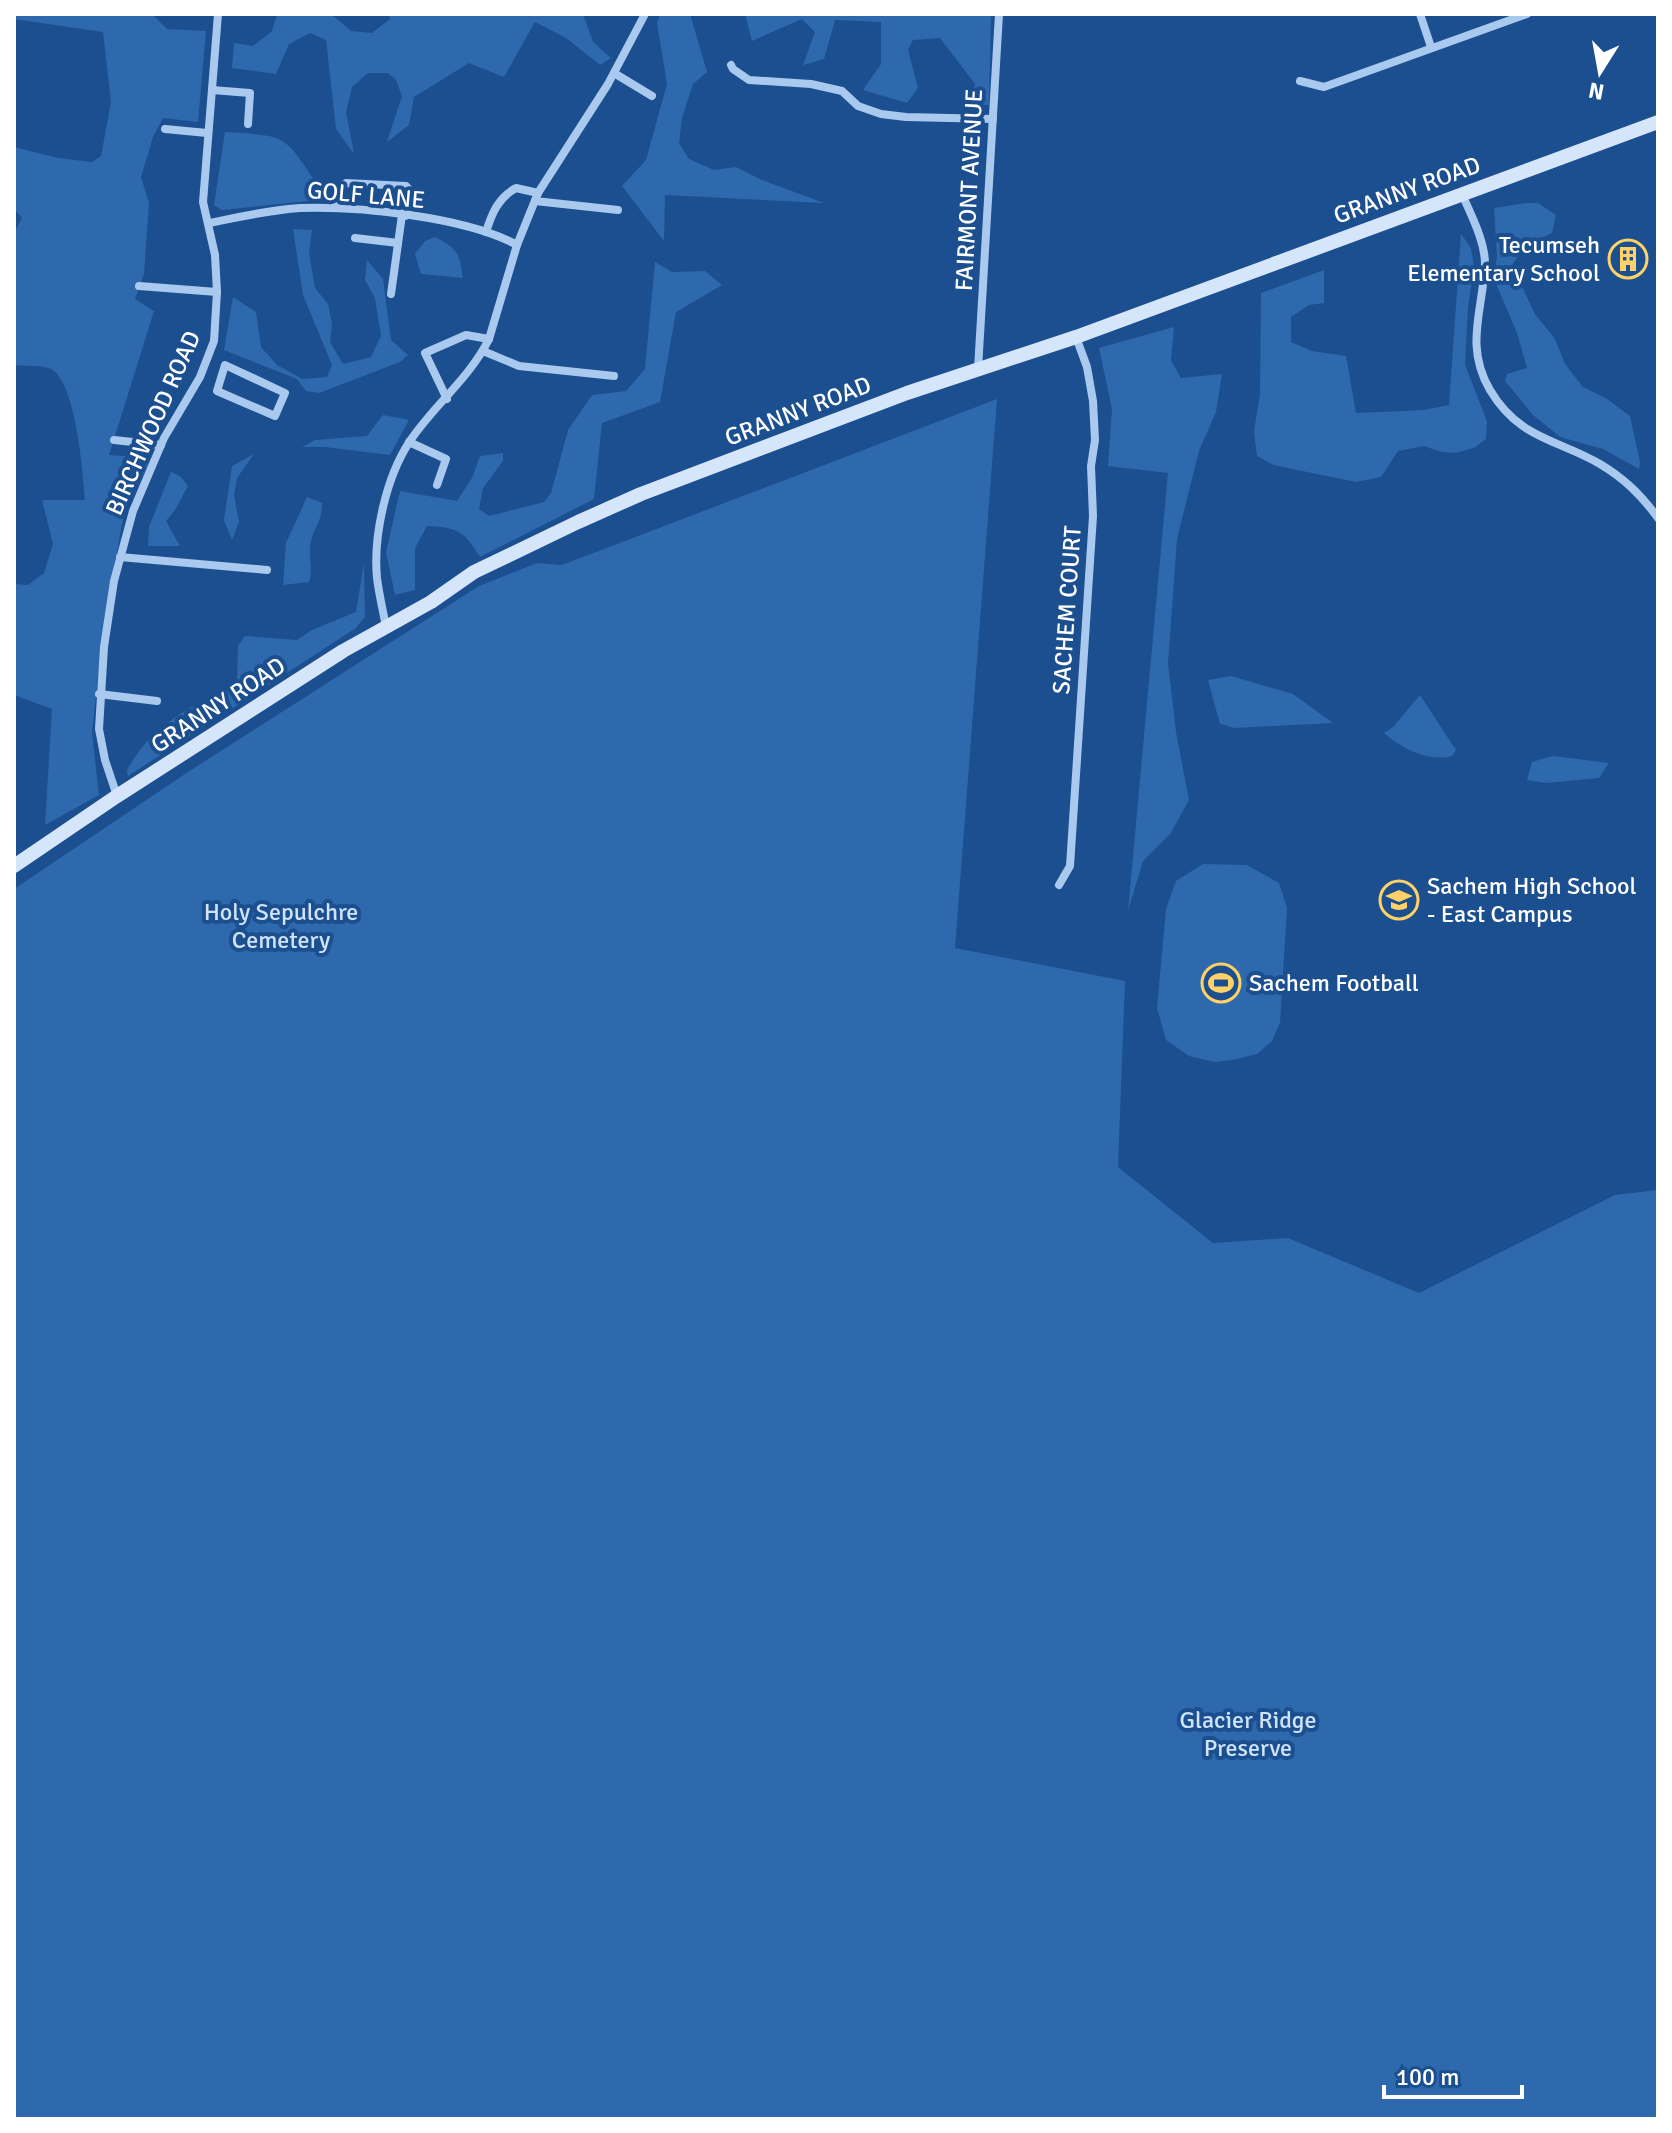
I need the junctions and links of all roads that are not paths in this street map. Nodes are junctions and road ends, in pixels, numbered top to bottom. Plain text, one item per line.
1 (218, 14) edge
2 (645, 14) edge
3 (999, 14) edge
4 (1420, 14) edge
5 (1527, 14) edge
6 (1431, 47) junction
7 (731, 65) dead end
8 (614, 73) junction
9 (1300, 81) dead end
10 (212, 90) junction
11 (652, 96) dead end
12 (993, 119) junction
13 (1658, 122) edge
14 (248, 124) dead end
15 (165, 129) dead end
16 (207, 133) junction
17 (1462, 193) junction
18 (537, 197) junction
19 (334, 208) junction
20 (618, 210) dead end
21 (404, 216) junction
22 (209, 223) junction
23 (486, 232) junction
24 (355, 238) dead end
25 (398, 243) junction
26 (517, 245) junction
27 (139, 286) dead end
28 (217, 292) junction
29 (391, 294) dead end
30 (1076, 337) junction
31 (489, 339) junction
32 (483, 351) junction
33 (208, 356) junction
34 (225, 365) junction
35 (978, 369) junction
36 (614, 376) dead end
37 (447, 399) junction
38 (114, 440) dead end
39 (409, 442) junction
40 (161, 445) junction
41 (437, 485) dead end
42 (1658, 518) edge
43 (120, 557) junction
44 (267, 570) dead end
45 (386, 627) junction
46 (99, 694) junction
47 (157, 701) dead end
48 (117, 796) junction
49 (14, 866) edge
50 (1059, 885) dead end

1 - 10 street, BIRCHWOOD ROAD
2 - 8 street
3 - 12 street, FAIRMONT AVENUE
4 - 6 street
5 - 6 street
6 - 9 street
7 - 12 street
8 - 11 street
8 - 18 street
10 - 14 street
10 - 16 street, BIRCHWOOD ROAD
12 - 35 street, FAIRMONT AVENUE
13 - 17 street, GRANNY ROAD
15 - 16 street
16 - 22 street, BIRCHWOOD ROAD
17 - 30 street, GRANNY ROAD
17 - 42 street
18 - 20 street
18 - 23 street
18 - 26 street
19 - 21 street, GOLF LANE
19 - 21 street
19 - 22 street, GOLF LANE
21 - 23 street, GOLF LANE
21 - 25 street
22 - 28 street, BIRCHWOOD ROAD
23 - 26 street, GOLF LANE
24 - 25 street
25 - 29 street
26 - 31 street
27 - 28 street
28 - 33 street, BIRCHWOOD ROAD
30 - 35 street, GRANNY ROAD
30 - 50 street, SACHEM COURT
31 - 32 street
31 - 37 street
32 - 36 street
32 - 37 street
33 - 34 street
33 - 40 street, BIRCHWOOD ROAD
34 - 34 street
35 - 45 street, GRANNY ROAD
37 - 39 street
38 - 40 street
39 - 41 street
39 - 45 street
40 - 43 street, BIRCHWOOD ROAD
43 - 44 street
43 - 46 street, BIRCHWOOD ROAD
45 - 48 street, GRANNY ROAD
46 - 47 street
46 - 48 street, BIRCHWOOD ROAD
48 - 49 street, GRANNY ROAD

